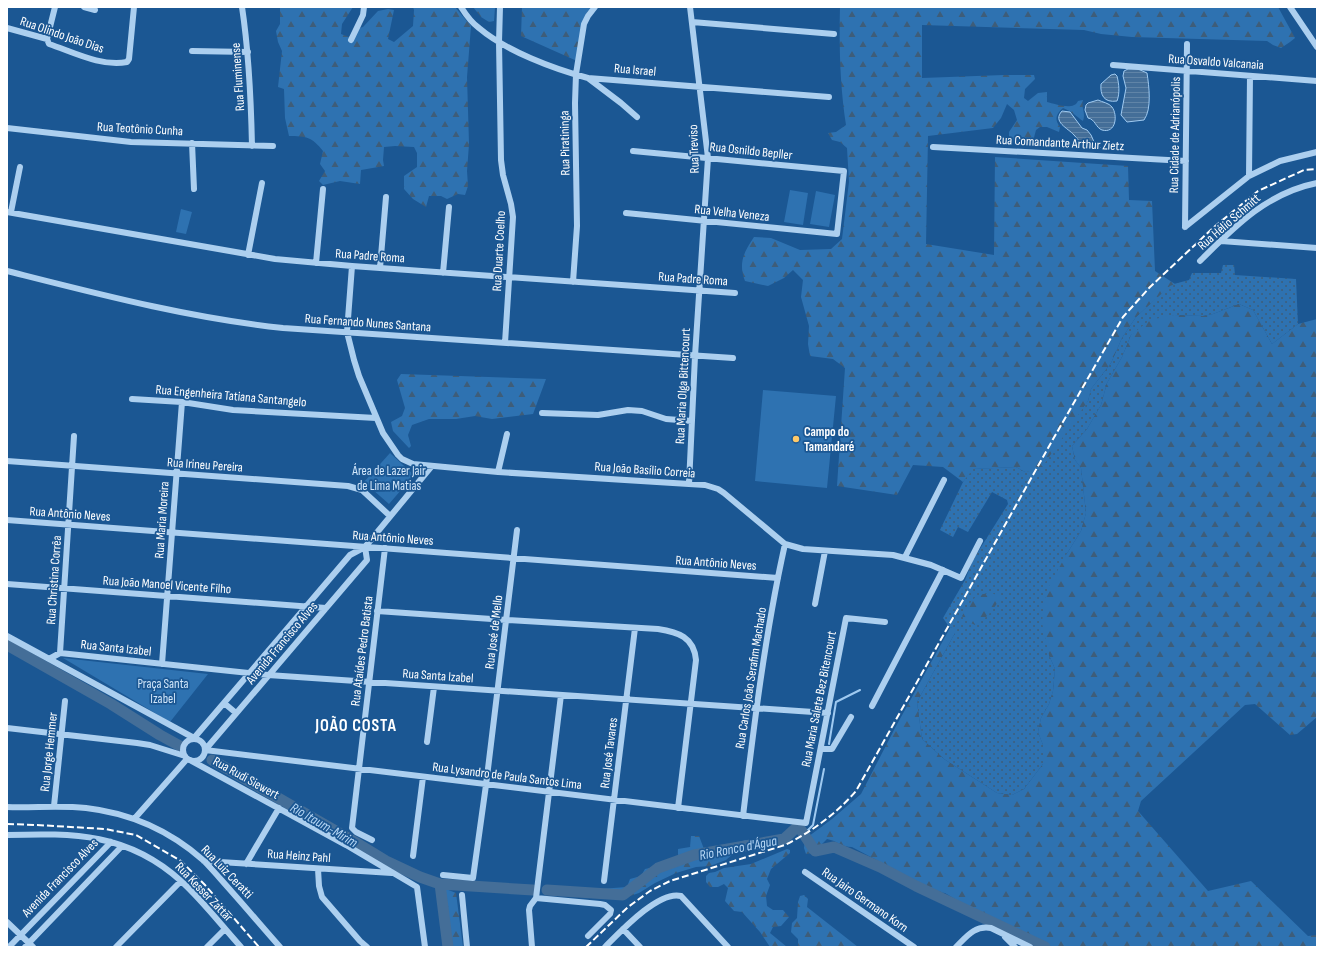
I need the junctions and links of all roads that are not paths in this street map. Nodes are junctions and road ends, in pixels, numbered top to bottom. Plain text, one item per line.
1 (55, 7) edge
2 (84, 7) edge
3 (134, 7) edge
4 (242, 7) edge
5 (364, 7) edge
6 (461, 7) edge
7 (500, 7) edge
8 (595, 7) edge
9 (690, 7) edge
10 (1290, 7) edge
11 (95, 10) dead end
12 (692, 22) junction
13 (7, 28) edge
14 (834, 34) dead end
15 (46, 39) junction
16 (351, 40) dead end
17 (499, 42) junction
18 (1187, 44) dead end
19 (1317, 47) edge
20 (192, 51) dead end
21 (248, 52) junction
22 (1113, 66) dead end
23 (1187, 71) junction
24 (576, 74) junction
25 (1250, 76) junction
26 (588, 78) junction
27 (1317, 81) edge
28 (700, 87) junction
29 (829, 97) dead end
30 (637, 117) dead end
31 (7, 128) edge
32 (192, 144) junction
33 (252, 146) junction
34 (273, 146) dead end
35 (933, 147) dead end
36 (632, 151) dead end
37 (1317, 152) edge
38 (708, 158) junction
39 (1186, 161) junction
40 (20, 167) dead end
41 (1250, 176) junction
42 (262, 183) dead end
43 (1317, 183) edge
44 (194, 189) dead end
45 (323, 189) dead end
46 (386, 197) dead end
47 (449, 207) dead end
48 (9, 212) edge
49 (626, 213) dead end
50 (704, 221) junction
51 (837, 234) joint
52 (1221, 241) junction
53 (1317, 248) edge
54 (248, 254) junction
55 (1200, 261) dead end
56 (316, 264) junction
57 (352, 266) junction
58 (380, 268) junction
59 (7, 271) edge
60 (443, 273) junction
61 (509, 277) junction
62 (573, 282) junction
63 (699, 290) junction
64 (735, 293) dead end
65 (347, 332) junction
66 (505, 343) junction
67 (695, 356) junction
68 (733, 358) dead end
69 (132, 398) dead end
70 (182, 402) junction
71 (542, 413) dead end
72 (376, 418) junction
73 (692, 421) junction
74 (507, 434) dead end
75 (74, 436) dead end
76 (7, 461) edge
77 (72, 466) junction
78 (431, 467) junction
79 (498, 472) junction
80 (177, 474) junction
81 (944, 480) dead end
82 (689, 484) junction
83 (390, 516) junction
84 (7, 520) edge
85 (68, 524) junction
86 (517, 530) dead end
87 (172, 532) junction
88 (980, 541) dead end
89 (785, 544) junction
90 (365, 547) junction
91 (385, 548) junction
92 (824, 551) junction
93 (905, 557) junction
94 (514, 558) junction
95 (943, 570) junction
96 (778, 578) junction
97 (7, 584) edge
98 (64, 588) junction
99 (167, 596) junction
100 (815, 604) dead end
101 (306, 606) junction
102 (326, 608) junction
103 (378, 611) junction
104 (506, 620) junction
105 (885, 622) dead end
106 (635, 628) junction
107 (7, 636) edge
108 (60, 653) junction
109 (49, 659) junction
110 (162, 664) junction
111 (249, 674) junction
112 (268, 675) junction
113 (369, 683) junction
114 (434, 687) junction
115 (498, 691) junction
116 (561, 695) junction
117 (626, 700) junction
118 (65, 701) dead end
119 (224, 703) junction
120 (691, 704) junction
121 (872, 706) dead end
122 (756, 708) junction
123 (236, 713) junction
124 (828, 713) junction
125 (851, 717) dead end
126 (7, 728) edge
127 (62, 734) junction
128 (194, 738) junction
129 (428, 742) dead end
130 (205, 750) junction
131 (821, 750) junction
132 (188, 758) junction
133 (359, 770) junction
134 (423, 777) junction
135 (486, 785) junction
136 (550, 792) junction
137 (614, 800) junction
138 (54, 806) junction
139 (7, 807) edge
140 (279, 808) junction
141 (678, 808) junction
142 (743, 816) junction
143 (135, 818) junction
144 (806, 823) joint
145 (7, 835) edge
146 (372, 840) dead end
147 (111, 842) junction
148 (122, 846) junction
149 (101, 852) junction
150 (413, 856) dead end
151 (109, 861) junction
152 (204, 861) junction
153 (246, 864) junction
154 (318, 869) junction
155 (805, 872) dead end
156 (393, 874) junction
157 (444, 875) dead end
158 (181, 881) junction
159 (604, 881) dead end
160 (462, 895) dead end
161 (536, 898) junction
162 (7, 922) edge
163 (225, 929) junction
164 (623, 929) junction
165 (1001, 933) junction
166 (20, 935) junction
167 (588, 936) dead end
168 (29, 946) edge
169 (9, 947) edge
170 (116, 947) edge
171 (207, 947) edge
172 (241, 947) edge
173 (280, 947) edge
174 (367, 947) edge
175 (425, 947) edge
176 (467, 947) edge
177 (532, 947) edge
178 (605, 947) edge
179 (640, 947) edge
180 (728, 947) edge
181 (914, 947) edge
182 (956, 947) edge
183 (1015, 947) edge
184 (1030, 947) edge

1 - 15 street
2 - 11 street
3 - 15 street, Rua Olindo João Dias
4 - 21 street, Rua Fluminense
5 - 16 street
6 - 17 street, Rua Israel
7 - 17 street, Rua Duarte Coelho
8 - 24 street, Rua Piratininga
9 - 12 street, Rua Treviso
10 - 19 street
12 - 14 street
12 - 28 street, Rua Treviso
13 - 15 street, Rua Olindo João Dias
17 - 24 street, Rua Israel
17 - 61 street, Rua Duarte Coelho
18 - 23 street, Rua Cidade de Adrianópolis
20 - 21 street
21 - 33 street, Rua Fluminense
22 - 23 street, Rua Osvaldo Valcanaia
23 - 25 street, Rua Osvaldo Valcanaia
23 - 39 street, Rua Cidade de Adrianópolis
24 - 26 street, Rua Israel
24 - 62 street, Rua Piratininga
25 - 27 street, Rua Osvaldo Valcanaia
25 - 41 street
26 - 28 street, Rua Israel
26 - 30 street
28 - 29 street, Rua Israel
28 - 38 street, Rua Treviso
31 - 32 street, Rua Teotônio Cunha
32 - 33 street, Rua Teotônio Cunha
32 - 44 street
33 - 34 street, Rua Teotônio Cunha
35 - 39 street, Rua Comandante Arthur Zietz
36 - 38 street, Rua Osnildo Bepller
37 - 41 street
38 - 50 street, Rua Treviso
38 - 51 street, Rua Osnildo Bepller
39 - 41 street, Rua Cidade de Adrianópolis
40 - 48 street
42 - 54 street
43 - 52 street, Rua Hélio Schmitt
45 - 56 street
46 - 58 street
47 - 60 street
48 - 54 street, Rua Padre Roma
49 - 50 street, Rua Velha Veneza
50 - 51 street, Rua Velha Veneza
50 - 63 street, Rua Treviso
52 - 53 street
52 - 55 street, Rua Hélio Schmitt
54 - 56 street, Rua Padre Roma
56 - 57 street, Rua Padre Roma
57 - 58 street, Rua Padre Roma
57 - 65 street, Rua João Basílio Correia
58 - 60 street, Rua Padre Roma
59 - 65 street, Rua Fernando Nunes Santana
60 - 61 street, Rua Padre Roma
61 - 62 street, Rua Padre Roma
61 - 66 street, Rua Duarte Coelho
62 - 63 street, Rua Padre Roma
63 - 64 street, Rua Padre Roma
63 - 67 street, Rua Maria Olga Bittencourt
65 - 66 street, Rua Fernando Nunes Santana
65 - 72 street, Rua João Basílio Correia
66 - 67 street, Rua Fernando Nunes Santana
67 - 68 street, Rua Fernando Nunes Santana
67 - 73 street, Rua Maria Olga Bittencourt
69 - 70 street, Rua Engenheira Tatiana Santangelo
70 - 72 street, Rua Engenheira Tatiana Santangelo
70 - 80 street, Rua Maria Moreira
71 - 73 street
72 - 78 street, Rua João Basílio Correia
73 - 82 street, Rua Maria Olga Bittencourt
74 - 79 street
75 - 77 street, Rua Christina Corrêa
76 - 77 street, Rua Irineu Pereira
77 - 80 street, Rua Irineu Pereira
77 - 85 street, Rua Christina Corrêa
78 - 79 street, Rua João Basílio Correia
78 - 83 street, Avenida Francisco Alves
79 - 82 street, Rua João Basílio Correia
80 - 83 street, Rua Irineu Pereira
80 - 87 street, Rua Maria Moreira
81 - 93 street
82 - 89 street, Rua João Basílio Correia
83 - 90 street, Avenida Francisco Alves
84 - 85 street, Rua Antônio Neves
85 - 87 street, Rua Antônio Neves
85 - 98 street, Rua Christina Corrêa
86 - 94 street, Rua José de Mello
87 - 90 street, Rua Antônio Neves
87 - 99 street, Rua Maria Moreira
88 - 95 street, Rua João Basílio Correia
89 - 92 street, Rua João Basílio Correia
89 - 96 street, Rua Carlos João Serafim Machado
90 - 91 street, Rua Antônio Neves
90 - 101 street, Avenida Francisco Alves
90 - 102 street, Avenida Francisco Alves
91 - 94 street, Rua Antônio Neves
91 - 103 street, Rua Ataídes Pedro Batista
92 - 93 street, Rua João Basílio Correia
92 - 100 street
93 - 95 street, Rua João Basílio Correia
94 - 96 street, Rua Antônio Neves
94 - 104 street, Rua José de Mello
95 - 121 street
96 - 122 street, Rua Carlos João Serafim Machado
97 - 98 street, Rua João Manoel Vicente Filho
98 - 99 street, Rua João Manoel Vicente Filho
98 - 108 street, Rua Christina Corrêa
99 - 101 street, Rua João Manoel Vicente Filho
99 - 110 street, Rua Maria Moreira
101 - 102 street, Rua João Manoel Vicente Filho
101 - 111 street, Avenida Francisco Alves
102 - 112 street, Avenida Francisco Alves
103 - 104 street
103 - 113 street, Rua Ataídes Pedro Batista
104 - 106 street
104 - 115 street, Rua José de Mello
105 - 124 street, Rua Maria Salete Bez Bitencourt
106 - 117 street, Rua José Tavares
106 - 120 street
107 - 109 street
108 - 109 street
108 - 110 street, Rua Santa Izabel
109 - 128 street
110 - 111 street, Rua Santa Izabel
111 - 112 street, Rua Santa Izabel
111 - 119 street, Avenida Francisco Alves
112 - 113 street, Rua Santa Izabel
112 - 123 street, Avenida Francisco Alves
113 - 114 street, Rua Santa Izabel
113 - 133 street, Rua Ataídes Pedro Batista
114 - 115 street, Rua Santa Izabel
114 - 129 street
115 - 116 street, Rua Santa Izabel
115 - 135 street, Rua José de Mello
116 - 117 street, Rua Santa Izabel
116 - 136 street
117 - 120 street, Rua Santa Izabel
117 - 137 street, Rua José Tavares
118 - 127 street, Rua Jorge Hemmer
119 - 123 street
119 - 128 street, Avenida Francisco Alves
120 - 122 street, Rua Santa Izabel
120 - 141 street
122 - 124 street, Rua Santa Izabel
122 - 142 street, Rua Carlos João Serafim Machado
123 - 130 street, Avenida Francisco Alves
124 - 131 street, Rua Maria Salete Bez Bitencourt
125 - 131 street
126 - 127 street
127 - 132 street
127 - 138 street, Rua Jorge Hemmer
128 - 130 street
128 - 132 street
130 - 132 street
130 - 133 street, Rua Lysandro de Paula Santos Lima
131 - 144 street, Rua Maria Salete Bez Bitencourt
132 - 140 street, Rua Rudi Siewert
132 - 143 street
133 - 134 street, Rua Lysandro de Paula Santos Lima
133 - 146 street, Rua Ataídes Pedro Batista
134 - 135 street, Rua Lysandro de Paula Santos Lima
134 - 150 street
135 - 136 street, Rua Lysandro de Paula Santos Lima
135 - 157 street, Rua José de Mello
136 - 137 street, Rua Lysandro de Paula Santos Lima
136 - 161 street
137 - 141 street, Rua Lysandro de Paula Santos Lima
137 - 159 street, Rua José Tavares
138 - 139 street, Rua Luiz Ceratti
138 - 143 street, Rua Luiz Ceratti
140 - 153 street
140 - 156 street, Rua Rudi Siewert
141 - 142 street, Rua Lysandro de Paula Santos Lima
142 - 144 street, Rua Lysandro de Paula Santos Lima
143 - 152 street, Rua Luiz Ceratti
145 - 147 street, Rua Kesser Zattar
147 - 148 street, Rua Kesser Zattar
147 - 149 street, Avenida Francisco Alves
148 - 151 street, Avenida Francisco Alves
148 - 158 street, Rua Kesser Zattar
149 - 151 street
149 - 166 street, Avenida Francisco Alves
151 - 168 street, Avenida Francisco Alves
152 - 153 street, Rua Heinz Pahl
152 - 173 street, Rua Luiz Ceratti
153 - 154 street, Rua Heinz Pahl
154 - 156 street, Rua Heinz Pahl
154 - 174 street
155 - 181 street, Rua Jairo Germano Korn
156 - 175 street, Rua Rudi Siewert
158 - 163 street, Rua Kesser Zattar
158 - 170 street
160 - 176 street
161 - 167 street
161 - 177 street
162 - 166 street
163 - 171 street
163 - 172 street, Rua Kesser Zattar
164 - 178 street
164 - 179 street
164 - 180 street
165 - 182 street
165 - 183 street
165 - 184 street
166 - 168 street
166 - 169 street, Avenida Francisco Alves

